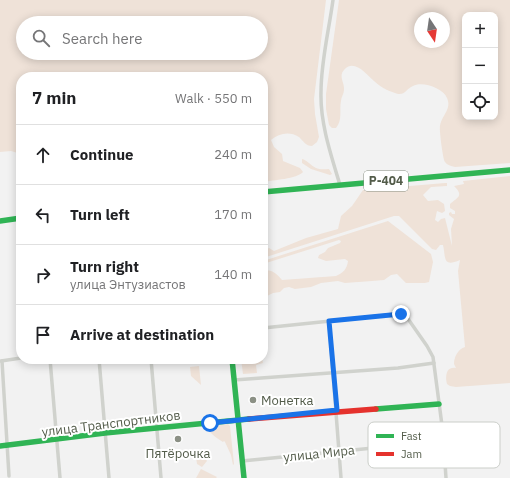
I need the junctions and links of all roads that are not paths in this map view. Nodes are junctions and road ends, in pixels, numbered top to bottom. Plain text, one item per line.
1 (333, 0) edge
2 (510, 170) edge
3 (340, 185) junction
4 (268, 192) edge
5 (16, 219) edge
6 (0, 221) edge
7 (329, 321) junction
8 (268, 327) edge
9 (16, 359) edge
10 (1, 361) edge
11 (434, 363) junction
12 (50, 364) edge
13 (99, 364) edge
14 (151, 364) edge
15 (232, 364) edge
16 (333, 373) junction
17 (234, 380) junction
18 (440, 404) junction
19 (337, 410) junction
20 (238, 420) junction
21 (442, 422) edge
22 (157, 428) junction
23 (105, 433) junction
24 (57, 439) junction
25 (6, 445) junction
26 (0, 446) edge
27 (368, 448) edge
28 (340, 451) junction
29 (242, 461) junction
30 (445, 468) edge
31 (9, 476) dead end
32 (60, 478) edge
33 (109, 478) edge
34 (161, 478) edge
35 (244, 478) edge
36 (341, 478) edge
37 (446, 478) edge

1 - 3 street
2 - 3 main road, Р-404
3 - 4 main road, Р-404
5 - 6 main road
7 - 8 street
7 - 11 street
7 - 16 street
9 - 10 street
10 - 25 street
11 - 16 street
11 - 18 street
12 - 24 street
13 - 23 street
14 - 22 street
15 - 17 main road
16 - 17 street
16 - 19 street
17 - 20 main road
18 - 19 main road, улица Транспортников
18 - 21 street
19 - 20 main road, улица Транспортников
19 - 28 street
20 - 22 main road, улица Транспортников
20 - 29 main road
22 - 23 main road, улица Транспортников
22 - 34 street
23 - 24 main road, улица Транспортников
23 - 33 street
24 - 25 main road, улица Транспортников
24 - 32 street
25 - 26 main road, улица Транспортников
25 - 31 street
27 - 28 street, улица Мира
28 - 29 street, улица Мира
28 - 36 street
29 - 35 main road
30 - 37 street

